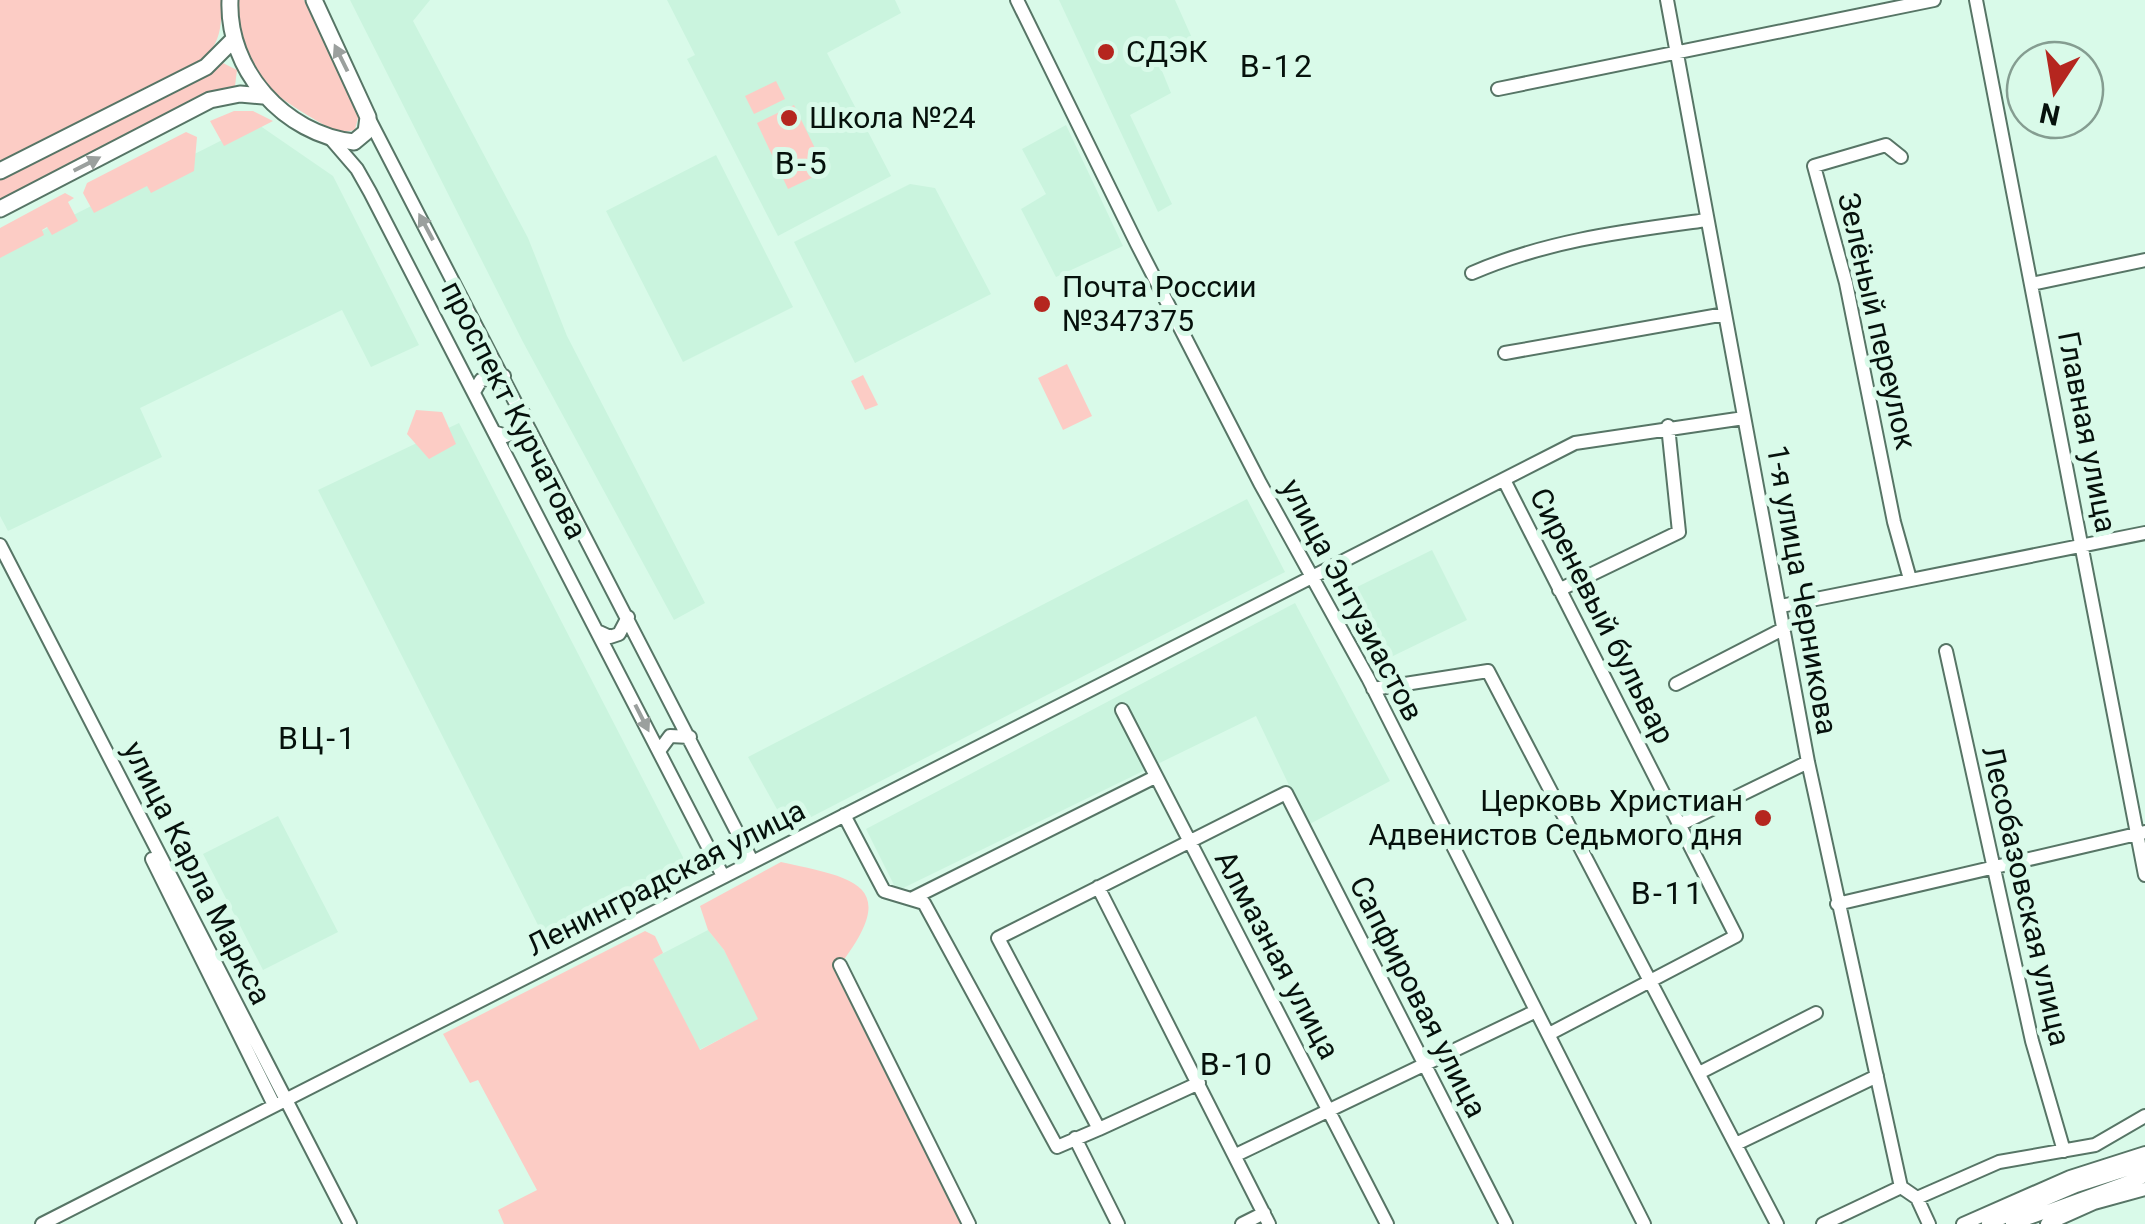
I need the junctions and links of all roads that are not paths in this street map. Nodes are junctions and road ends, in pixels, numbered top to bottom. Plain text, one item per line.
1 (230, 0) edge
2 (314, 0) edge
3 (1020, 0) edge
4 (1667, 0) edge
5 (1934, 0) edge
6 (1976, 0) edge
7 (232, 40) junction
8 (1678, 54) junction
9 (1498, 89) dead end
10 (263, 96) junction
11 (368, 116) junction
12 (332, 140) junction
13 (1901, 157) dead end
14 (0, 172) edge
15 (0, 209) edge
16 (1708, 220) junction
17 (2145, 260) edge
18 (1472, 273) dead end
19 (2032, 284) junction
20 (1725, 314) junction
21 (1505, 353) dead end
22 (504, 376) junction
23 (474, 392) junction
24 (524, 414) junction
25 (1744, 418) junction
26 (1668, 426) junction
27 (494, 432) junction
28 (1504, 480) junction
29 (2145, 533) edge
30 (0, 545) edge
31 (2084, 548) junction
32 (0, 564) edge
33 (1313, 573) junction
34 (1910, 579) junction
35 (1559, 590) junction
36 (1781, 606) junction
37 (628, 617) junction
38 (1785, 628) junction
39 (597, 631) junction
40 (1946, 652) dead end
41 (1676, 684) dead end
42 (1373, 689) junction
43 (1122, 710) dead end
44 (690, 737) junction
45 (659, 751) junction
46 (1808, 762) junction
47 (1156, 777) junction
48 (844, 815) junction
49 (1681, 824) junction
50 (2141, 833) edge
51 (1189, 842) junction
52 (751, 860) junction
53 (1993, 866) junction
54 (2145, 875) edge
55 (722, 876) junction
56 (1098, 887) junction
57 (913, 898) junction
58 (1837, 904) junction
59 (840, 965) dead end
60 (1651, 979) junction
61 (1536, 1011) junction
62 (1816, 1013) dead end
63 (1549, 1034) junction
64 (1425, 1066) junction
65 (1700, 1072) junction
66 (1877, 1076) junction
67 (1200, 1083) junction
68 (280, 1102) junction
69 (1330, 1110) junction
70 (2145, 1116) edge
71 (1098, 1129) junction
72 (1076, 1138) junction
73 (1736, 1144) junction
74 (2064, 1151) junction
75 (2145, 1153) edge
76 (1236, 1156) junction
77 (2145, 1164) edge
78 (2145, 1176) edge
79 (1902, 1187) junction
80 (2145, 1189) edge
81 (1917, 1198) junction
82 (1266, 1219) edge
83 (41, 1224) edge
84 (350, 1224) edge
85 (968, 1224) edge
86 (1118, 1224) edge
87 (1242, 1224) edge
88 (1387, 1224) edge
89 (1506, 1224) edge
90 (1644, 1224) edge
91 (1777, 1224) edge
92 (1823, 1224) edge
93 (1930, 1224) edge
94 (1964, 1224) edge
95 (1988, 1224) edge
96 (2012, 1224) edge
97 (2047, 1224) edge

1 - 7 main road, проспект Курчатова
11 -> 2 main road, проспект Курчатова
3 - 33 street, улица Энтузиастов
4 - 8 street, 1-я улица Черникова
5 - 8 street
6 - 19 street, Главная улица
7 - 10 main road, проспект Курчатова
7 - 14 main road
8 - 9 street
8 - 16 street, 1-я улица Черникова
10 - 12 main road, проспект Курчатова
15 -> 10 main road
11 - 12 main road
22 -> 11 street, проспект Курчатова
12 - 23 street, проспект Курчатова
13 - 34 street, Зелёный переулок
16 - 18 street
16 - 20 street, 1-я улица Черникова
17 - 19 street
19 - 31 street, Главная улица
20 - 21 street
20 - 25 street, 1-я улица Черникова
22 - 23 street
22 - 24 street, проспект Курчатова
23 - 27 street, проспект Курчатова
24 - 27 street
24 - 37 street, проспект Курчатова
25 - 26 street, Ленинградская улица
25 - 36 street, 1-я улица Черникова
26 - 28 street, Ленинградская улица
26 - 35 street
27 - 39 street, проспект Курчатова
28 - 33 street, Ленинградская улица
28 - 35 street, Сиреневый бульвар
29 - 31 street
30 - 68 street, улица Карла Маркса
31 - 34 street
31 - 50 street, Главная улица
32 - 68 street, улица Карла Маркса
33 - 42 street, улица Энтузиастов
33 - 48 street, Ленинградская улица
33 - 52 street
34 - 36 street
35 - 49 street, Сиреневый бульвар
36 - 38 street, 1-я улица Черникова
37 - 39 street
37 - 44 street, проспект Курчатова
38 - 41 street
38 - 46 street, 1-я улица Черникова
39 -> 45 street, проспект Курчатова
40 - 53 street, Лесобазовская улица
42 - 60 street
42 - 61 street, улица Энтузиастов
43 - 47 street, Алмазная улица
44 - 45 street
44 - 52 street, проспект Курчатова
45 - 55 street, проспект Курчатова
46 - 49 street
46 - 58 street, 1-я улица Черникова
47 - 51 street, Алмазная улица
47 - 57 street
48 - 52 street, Ленинградская улица
48 - 57 street
49 - 60 street, Сиреневый бульвар
50 - 53 street
50 - 54 street, Главная улица
51 - 56 street
51 - 64 street, Сапфировая улица
51 - 69 street, Алмазная улица
52 - 55 street, Ленинградская улица
53 - 58 street
53 - 74 street, Лесобазовская улица
55 - 68 street, Ленинградская улица
56 - 67 street
56 - 71 street
57 - 72 street
58 - 66 street, 1-я улица Черникова
59 - 85 street
60 - 63 street
60 - 65 street
61 - 63 street, улица Энтузиастов
61 - 64 street
62 - 65 street
63 - 90 street, улица Энтузиастов
64 - 69 street
64 - 89 street, Сапфировая улица
65 - 73 street
66 - 73 street
66 - 79 street, 1-я улица Черникова
67 - 71 street
67 - 76 street
68 - 83 street, Ленинградская улица
68 - 84 street, улица Карла Маркса
69 - 76 street
69 - 88 street, Алмазная улица
70 - 74 street
71 - 72 street
72 - 86 street
73 - 91 street
74 - 81 street
75 - 94 street
76 - 82 street
77 - 95 street
78 - 96 street
79 - 81 street
79 - 92 street
80 - 97 street
81 - 93 street
82 - 87 street

